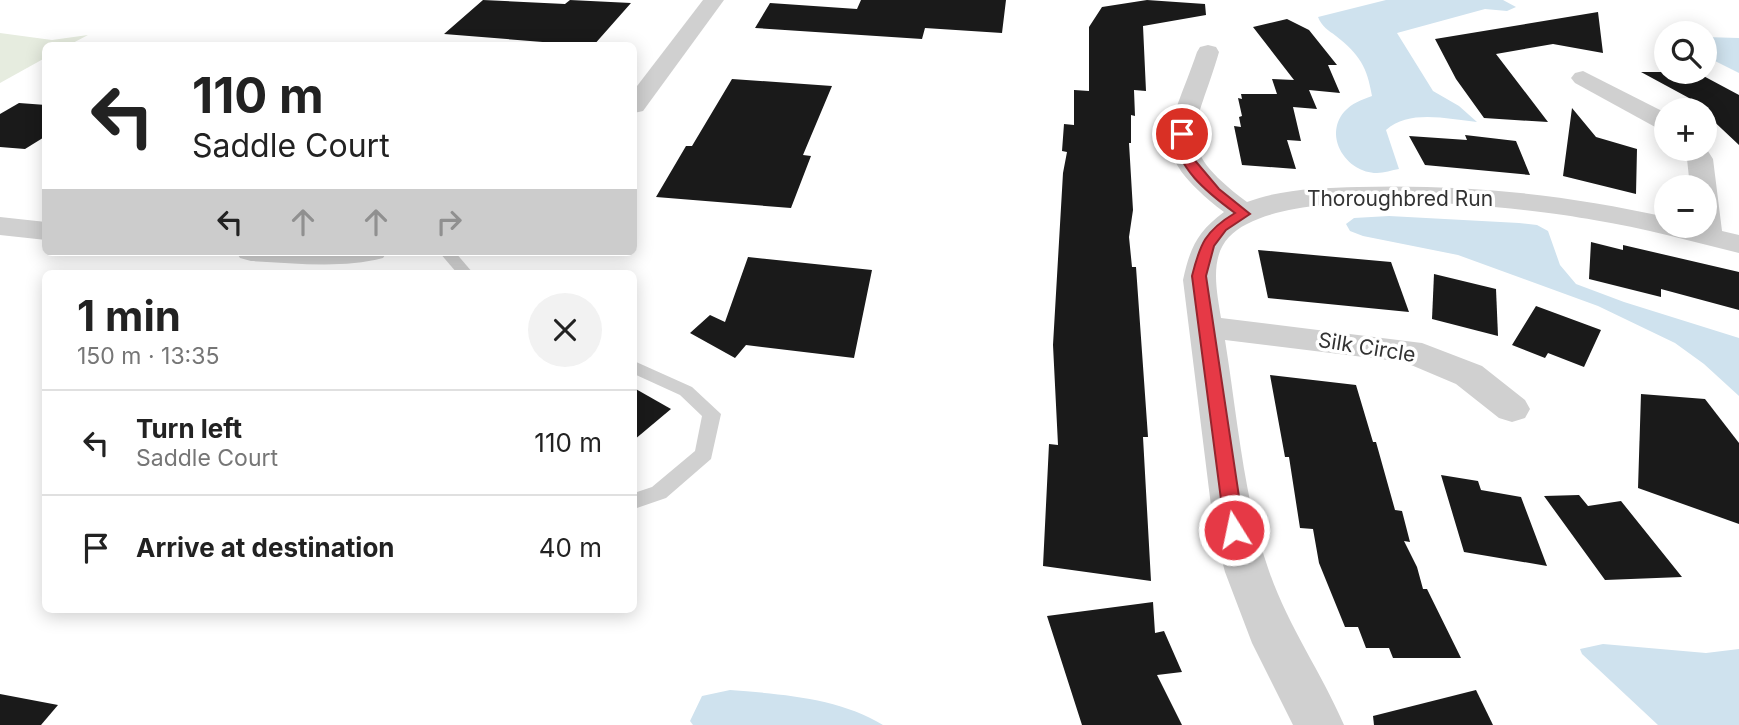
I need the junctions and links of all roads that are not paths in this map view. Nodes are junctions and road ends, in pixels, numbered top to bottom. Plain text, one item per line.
1 (714, 0) edge
2 (1208, 52) dead end
3 (1583, 78) dead end
4 (637, 102) edge
5 (1654, 116) edge
6 (1233, 221) junction
7 (1654, 224) edge
8 (0, 226) edge
9 (42, 231) edge
10 (1716, 238) edge
11 (1739, 244) edge
12 (450, 256) edge
13 (462, 270) edge
14 (1206, 327) junction
15 (637, 368) edge
16 (1512, 409) dead end
17 (637, 500) edge
18 (1319, 725) edge

1 - 4 street
2 - 6 street
3 - 5 street
6 - 7 street, Thoroughbred Run
6 - 14 street
8 - 9 street
10 - 11 street, Thoroughbred Run
12 - 13 lane
14 - 16 street, Silk Circle
14 - 18 street
15 - 17 lane

